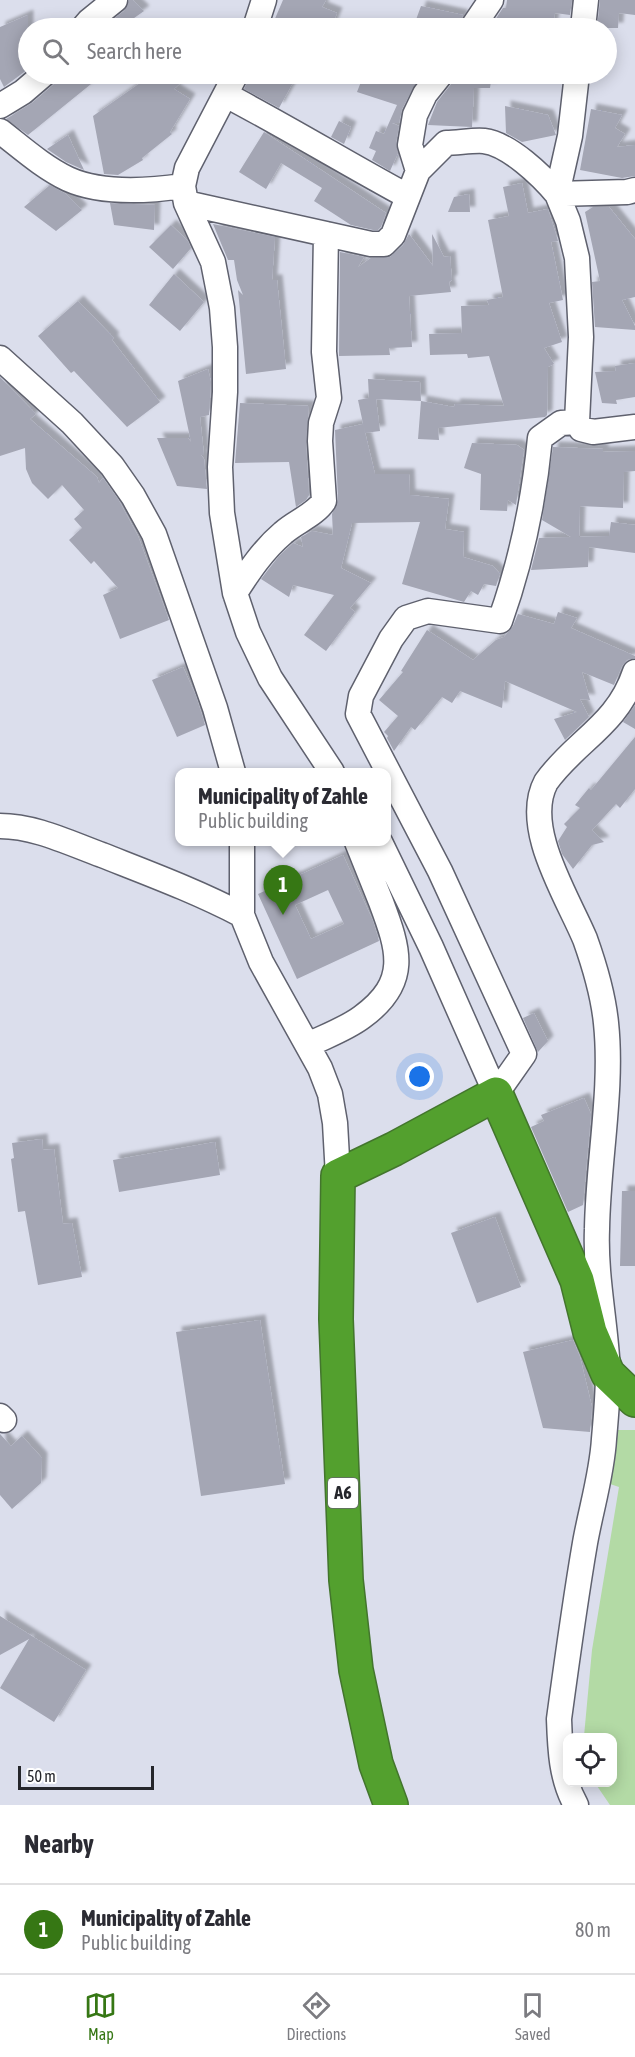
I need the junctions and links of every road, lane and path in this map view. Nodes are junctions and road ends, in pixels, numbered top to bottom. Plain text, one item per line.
1 (115, 0) edge
2 (264, 0) edge
3 (491, 0) edge
4 (586, 0) edge
5 (93, 18) edge
6 (258, 18) edge
7 (479, 18) edge
8 (584, 18) edge
9 (32, 84) edge
10 (232, 84) edge
11 (433, 84) edge
12 (576, 84) edge
13 (226, 95) junction
14 (0, 106) edge
15 (0, 131) edge
16 (418, 171) junction
17 (635, 190) edge
18 (557, 194) junction
19 (185, 195) junction
20 (408, 196) junction
21 (326, 234) junction
22 (0, 358) edge
23 (577, 422) junction
24 (635, 427) edge
25 (235, 593) junction
26 (635, 672) edge
27 (232, 768) edge
28 (328, 768) edge
29 (386, 768) edge
30 (391, 777) edge
31 (0, 826) edge
32 (242, 846) edge
33 (359, 846) edge
34 (383, 846) edge
35 (242, 915) junction
36 (308, 1045) junction
37 (496, 1094) junction
38 (338, 1176) junction
39 (608, 1374) junction
40 (635, 1400) edge
41 (391, 1805) edge
42 (576, 1805) edge

1 - 5 street
2 - 6 street
3 - 7 street
4 - 8 street
9 - 14 street
10 - 13 street
11 - 16 street
12 - 18 street
13 - 19 street
13 - 20 street
15 - 19 street
16 - 18 street
16 - 20 street
17 - 18 street
18 - 23 street
19 - 21 street
19 - 25 street
20 - 21 street
21 - 25 street
22 - 27 street
23 - 24 street
23 - 29 street
25 - 28 street
26 - 39 street
30 - 37 street
31 - 35 street
32 - 35 street
33 - 36 street
34 - 37 street
35 - 36 street
36 - 38 street
37 - 38 highway
37 - 39 highway
38 - 41 highway, A6
39 - 40 highway
39 - 42 street

